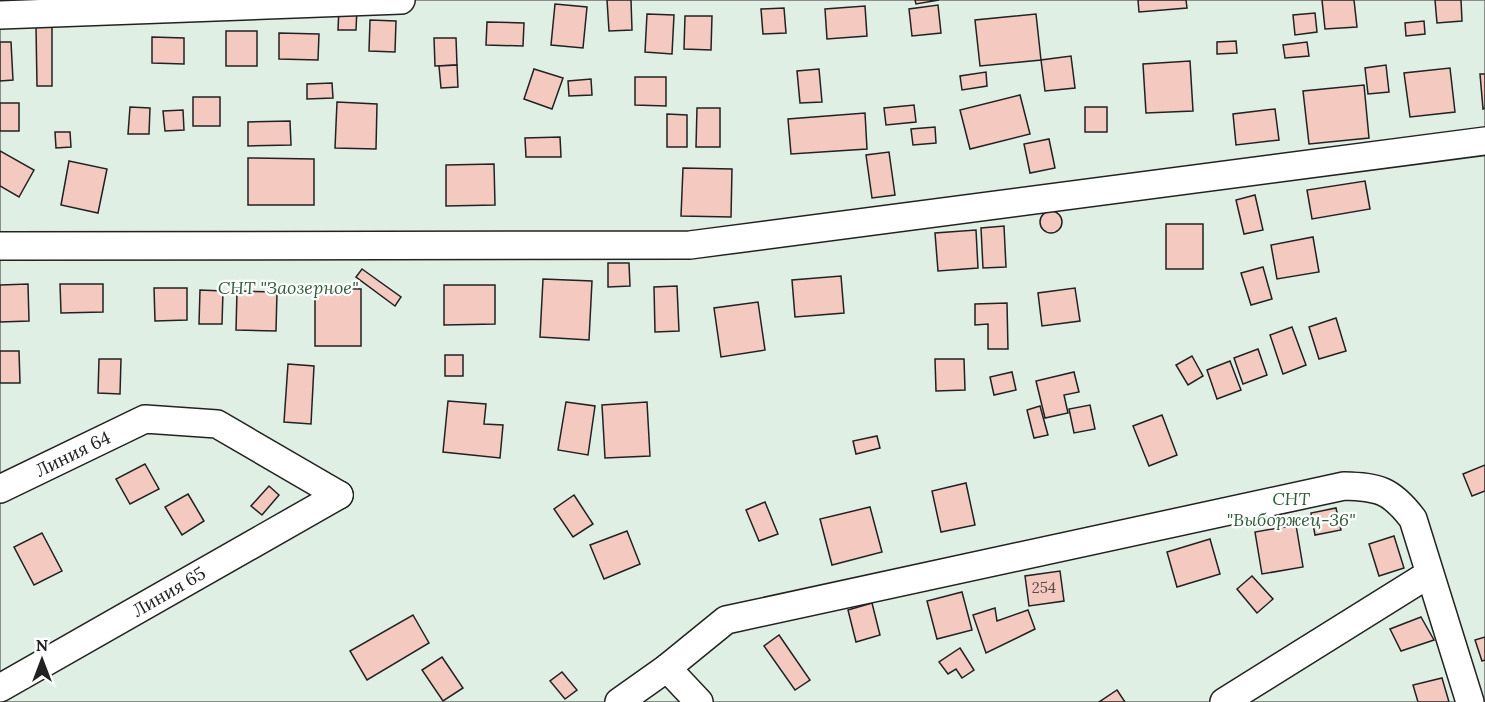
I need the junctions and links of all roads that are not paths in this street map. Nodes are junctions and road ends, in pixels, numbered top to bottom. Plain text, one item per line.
1 (401, 0) edge
2 (0, 15) edge
3 (1485, 141) edge
4 (0, 246) edge
5 (0, 489) edge
6 (339, 495) joint
7 (1429, 574) junction
8 (667, 668) junction
9 (0, 688) edge
10 (619, 702) edge
11 (699, 702) edge
12 (1224, 702) edge
13 (1470, 702) edge

1 - 2 street
3 - 4 street
5 - 6 street, Линия 64
6 - 9 street, Линия 65
7 - 8 street
7 - 12 street
7 - 13 street
8 - 10 street
8 - 11 street

